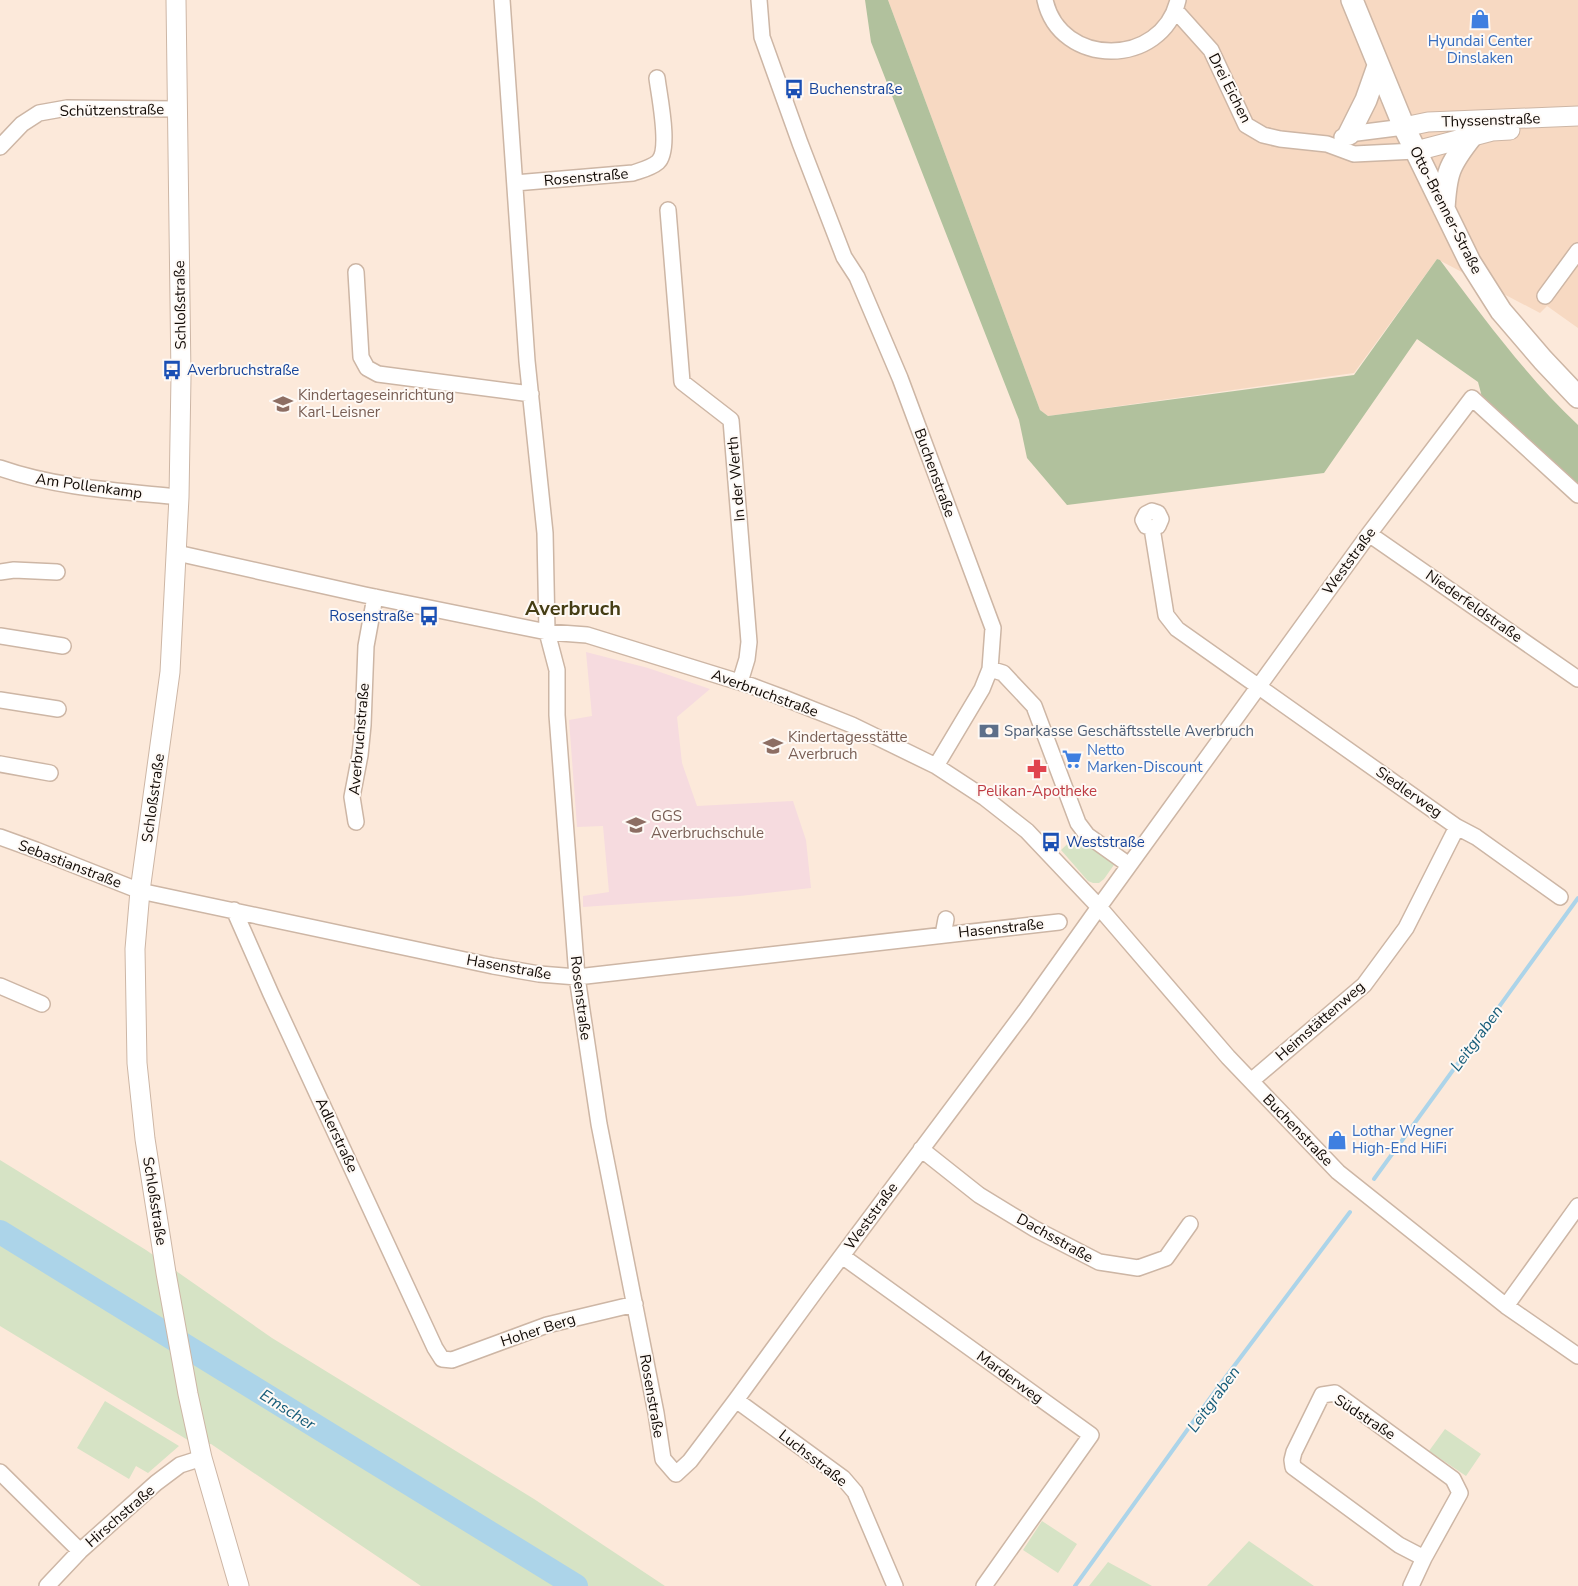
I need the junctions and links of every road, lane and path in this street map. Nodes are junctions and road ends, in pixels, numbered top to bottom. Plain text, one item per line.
1 (176, 0) edge
2 (502, 0) edge
3 (759, 0) edge
4 (1045, 0) edge
5 (1352, 0) edge
6 (1177, 6) edge
7 (1378, 66) junction
8 (657, 78) dead end
9 (176, 109) junction
10 (1578, 116) edge
11 (1578, 125) edge
12 (1404, 127) junction
13 (1349, 134) junction
14 (1471, 137) junction
15 (1327, 144) junction
16 (0, 147) edge
17 (1416, 151) junction
18 (515, 183) junction
19 (1444, 209) junction
20 (668, 210) dead end
21 (1578, 251) edge
22 (356, 272) dead end
23 (1545, 296) dead end
24 (531, 394) junction
25 (1578, 397) edge
26 (0, 468) edge
27 (1578, 495) edge
28 (179, 497) junction
29 (1152, 528) dead end
30 (1369, 534) junction
31 (177, 553) junction
32 (0, 572) edge
33 (57, 572) dead end
34 (375, 597) junction
35 (547, 632) junction
36 (0, 636) edge
37 (63, 646) dead end
38 (990, 669) junction
39 (1578, 679) edge
40 (740, 682) junction
41 (1258, 685) junction
42 (0, 700) edge
43 (58, 709) dead end
44 (0, 764) edge
45 (936, 766) junction
46 (50, 772) dead end
47 (356, 822) dead end
48 (1457, 827) junction
49 (0, 838) edge
50 (1129, 865) junction
51 (140, 891) junction
52 (1560, 897) dead end
53 (1098, 907) junction
54 (234, 910) junction
55 (946, 919) dead end
56 (1059, 922) dead end
57 (943, 935) junction
58 (577, 977) junction
59 (0, 986) edge
60 (42, 1004) dead end
61 (1251, 1081) junction
62 (921, 1149) junction
63 (1578, 1206) edge
64 (1190, 1224) dead end
65 (842, 1256) junction
66 (635, 1304) junction
67 (1506, 1306) junction
68 (1578, 1356) edge
69 (442, 1359) joint
70 (736, 1400) junction
71 (202, 1458) junction
72 (0, 1472) edge
73 (676, 1474) joint
74 (80, 1551) junction
75 (1424, 1558) junction
76 (47, 1586) edge
77 (239, 1586) edge
78 (895, 1586) edge
79 (984, 1586) edge
80 (1411, 1586) edge

1 - 9 street, Schloßstraße
2 - 18 street, Rosenstraße
3 - 38 street, Buchenstraße
4 - 6 street, Drei Eichen
5 - 7 main road, Otto-Brenner-Straße
6 - 15 street, Drei Eichen
7 - 12 main road, Otto-Brenner-Straße
7 - 13 main road
8 - 18 street, Rosenstraße
9 - 16 street, Schützenstraße
9 - 28 street, Schloßstraße
10 - 12 street, Thyssenstraße
11 - 14 street, Thyssenstraße
12 - 13 street
12 - 17 main road, Otto-Brenner-Straße
13 - 15 street
14 - 17 street, Thyssenstraße
14 - 19 main road
15 - 17 street, Drei Eichen
17 - 19 main road, Otto-Brenner-Straße
18 - 24 street, Rosenstraße
19 - 25 main road, Otto-Brenner-Straße
20 - 40 street, In der Werth
21 - 23 street
22 - 24 street
24 - 35 street, Rosenstraße
26 - 28 street, Am Pollenkamp
27 - 30 street, Weststraße
28 - 31 street, Schloßstraße
29 - 41 street, Siedlerweg
30 - 39 street, Niederfeldstraße
30 - 41 street, Weststraße
31 - 34 street, Averbruchstraße
31 - 51 street, Schloßstraße
32 - 33 street
34 - 35 street, Averbruchstraße
34 - 47 street, Averbruchstraße
35 - 40 street, Averbruchstraße
35 - 58 street, Rosenstraße
36 - 37 street
38 - 45 street, Buchenstraße
38 - 50 street
40 - 45 street, Averbruchstraße
41 - 48 street, Siedlerweg
41 - 50 street, Weststraße
42 - 43 street
44 - 46 street
45 - 53 street, Averbruchstraße
48 - 52 street, Siedlerweg
48 - 61 street, Heimstättenweg
49 - 51 street, Sebastianstraße
50 - 53 street, Weststraße
51 - 54 street, Hasenstraße
51 - 71 street, Schloßstraße
53 - 61 street, Buchenstraße
53 - 62 street, Weststraße
54 - 58 street, Hasenstraße
54 - 69 street, Adlerstraße
55 - 57 street, Hasenstraße
56 - 57 street, Hasenstraße
57 - 58 street, Hasenstraße
58 - 66 street, Rosenstraße
59 - 60 street
61 - 67 street, Buchenstraße
62 - 64 street, Dachsstraße
62 - 65 street, Weststraße
63 - 67 street
65 - 70 street, Weststraße
65 - 79 street, Marderweg
66 - 69 street, Hoher Berg
66 - 73 street, Rosenstraße
67 - 68 street, Buchenstraße
70 - 73 street, Weststraße
70 - 78 street, Luchsstraße
71 - 74 street, Hirschstraße
71 - 77 street, Schloßstraße
72 - 74 street
74 - 76 street, Hirschstraße
75 - 75 street, Südstraße
75 - 80 street, Südstraße

